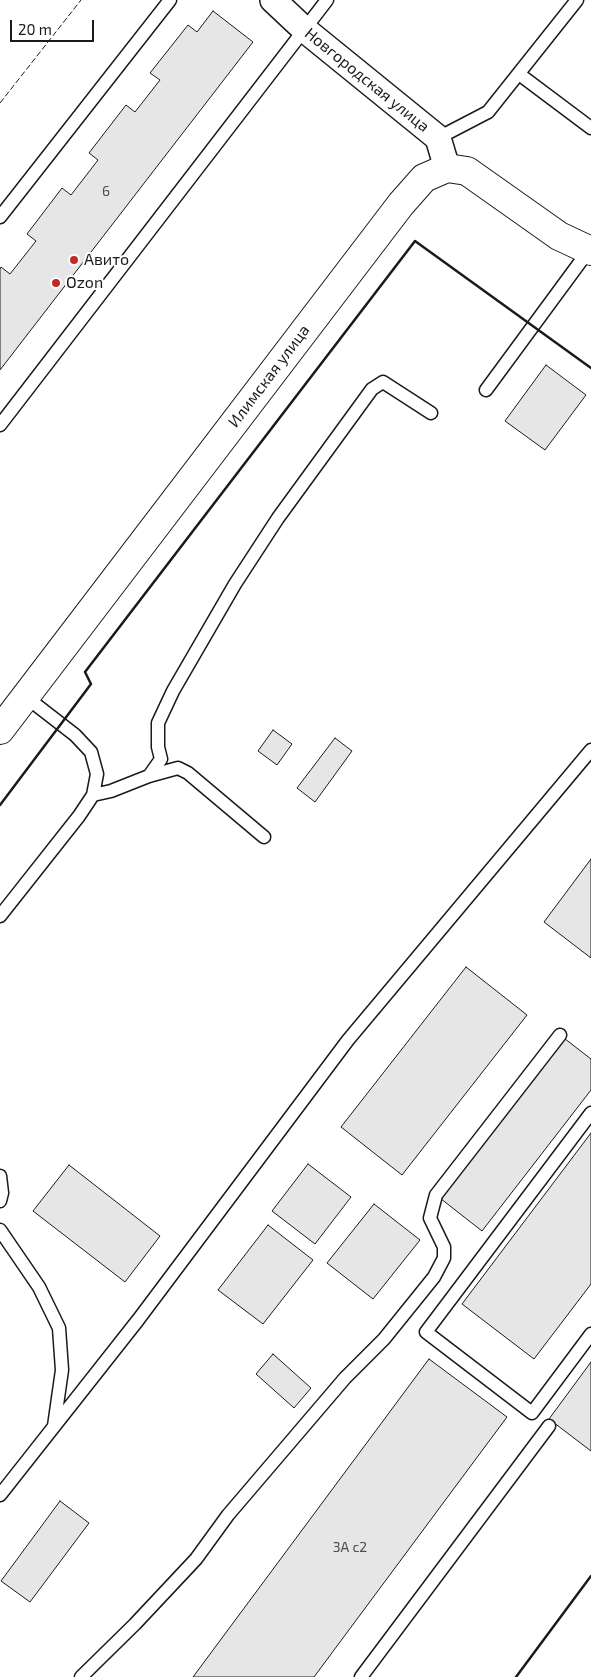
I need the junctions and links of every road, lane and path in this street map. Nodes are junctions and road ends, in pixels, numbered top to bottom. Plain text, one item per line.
1 (170, 0) edge
2 (273, 0) edge
3 (327, 0) edge
4 (576, 0) edge
5 (305, 30) junction
6 (519, 74) junction
7 (591, 128) edge
8 (438, 138) junction
9 (446, 168) junction
10 (0, 217) edge
11 (590, 251) edge
12 (486, 390) dead end
13 (431, 413) dead end
14 (0, 424) edge
15 (26, 697) junction
16 (0, 730) edge
17 (591, 750) edge
18 (150, 776) junction
19 (93, 795) junction
20 (264, 837) dead end
21 (0, 916) edge
22 (560, 1035) dead end
23 (591, 1113) edge
24 (0, 1176) edge
25 (0, 1201) edge
26 (0, 1230) edge
27 (591, 1334) edge
28 (54, 1426) junction
29 (549, 1426) dead end
30 (0, 1495) edge
31 (81, 1677) edge
32 (361, 1677) edge

1 - 10 lane
2 - 5 street, Новгородская улица
3 - 5 lane
4 - 6 lane
5 - 8 street, Новгородская улица
5 - 14 lane
6 - 7 lane
6 - 8 lane
8 - 9 street, Новгородская улица
9 - 11 street
9 - 15 street, Илимская улица
11 - 12 lane
13 - 18 lane
15 - 16 street, Илимская улица
15 - 19 lane
17 - 28 lane
18 - 19 lane
18 - 20 lane
19 - 21 lane
22 - 31 lane
23 - 27 lane
24 - 25 lane
26 - 28 lane
28 - 30 lane
29 - 32 lane

